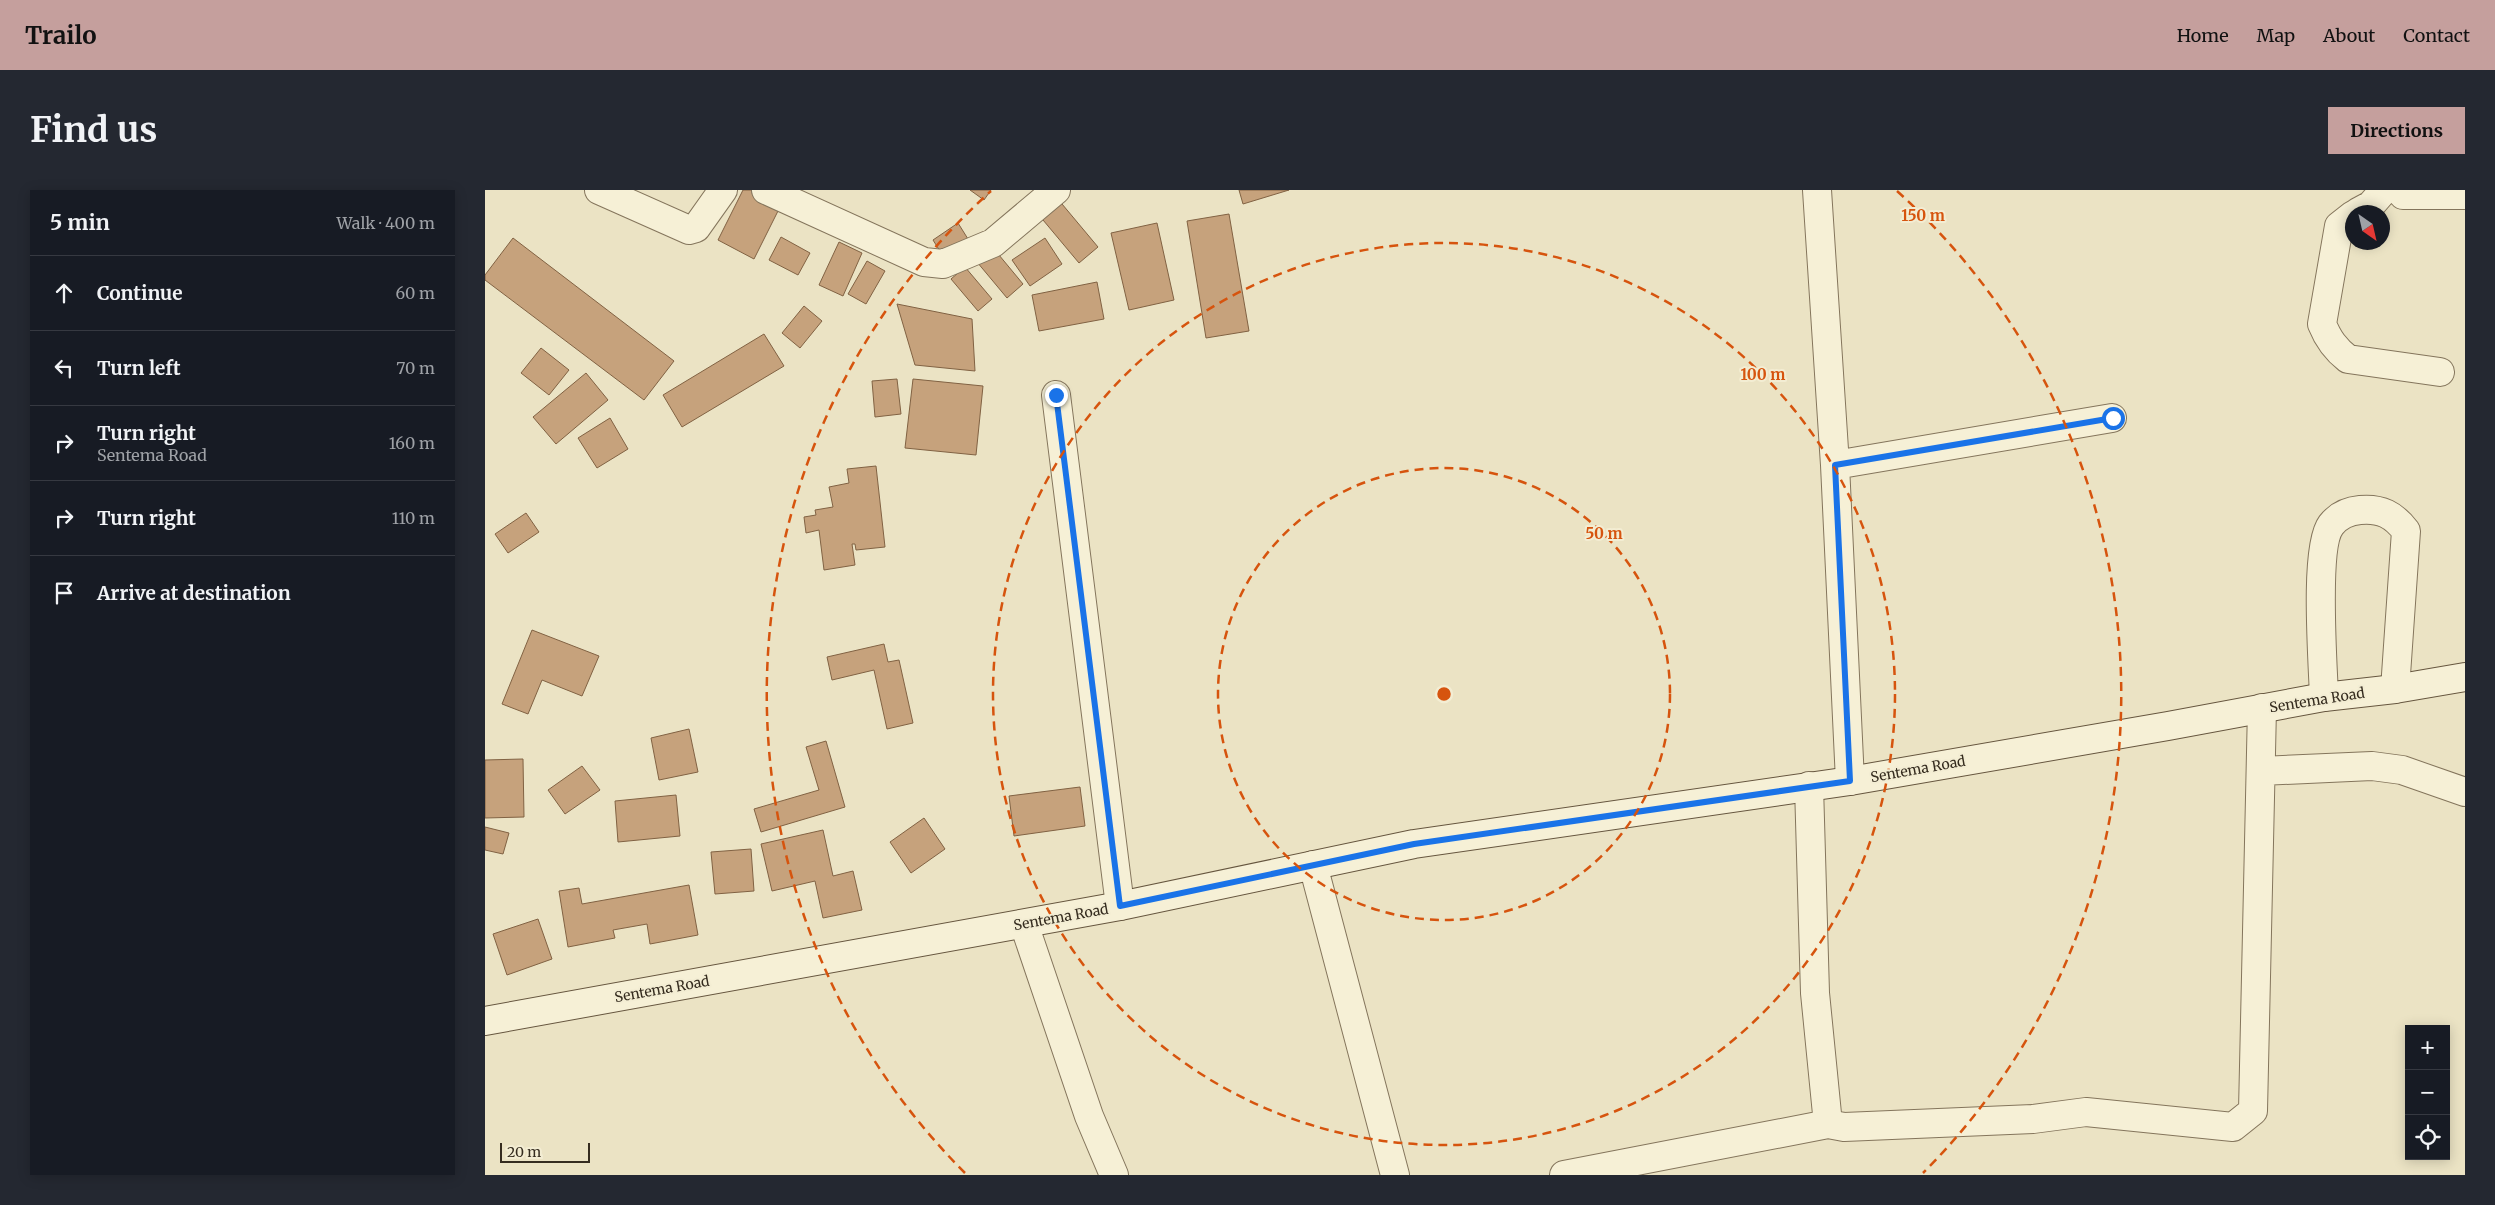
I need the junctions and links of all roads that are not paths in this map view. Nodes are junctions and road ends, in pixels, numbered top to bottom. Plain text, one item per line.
1 (599, 190) edge
2 (723, 190) edge
3 (766, 190) edge
4 (1056, 190) edge
5 (1817, 190) edge
6 (2384, 190) edge
7 (2399, 190) edge
8 (2465, 195) edge
9 (2372, 205) edge
10 (2345, 221) edge
11 (2440, 372) dead end
12 (1056, 395) dead end
13 (2113, 418) dead end
14 (1835, 465) junction
15 (2465, 677) edge
16 (2395, 689) junction
17 (2324, 697) junction
18 (2262, 708) junction
19 (2261, 771) junction
20 (1850, 781) junction
21 (1809, 786) junction
22 (2465, 792) edge
23 (1313, 865) junction
24 (1120, 906) junction
25 (1024, 924) junction
26 (485, 1021) edge
27 (1828, 1124) junction
28 (1114, 1175) edge
29 (1395, 1175) edge
30 (1564, 1175) edge

1 - 2 street
3 - 4 street
5 - 14 street
6 - 9 street
7 - 8 street
10 - 11 street
12 - 24 street
13 - 14 street
14 - 20 street
15 - 16 street, Sentema Road
16 - 17 street, Sentema Road
16 - 17 street
17 - 18 street, Sentema Road
18 - 19 street
18 - 20 street, Sentema Road
19 - 22 street
19 - 27 street
20 - 21 street, Sentema Road
21 - 23 street, Sentema Road
21 - 27 street
23 - 24 street, Sentema Road
23 - 29 street
24 - 25 street, Sentema Road
25 - 26 street, Sentema Road
25 - 28 street
27 - 30 street

